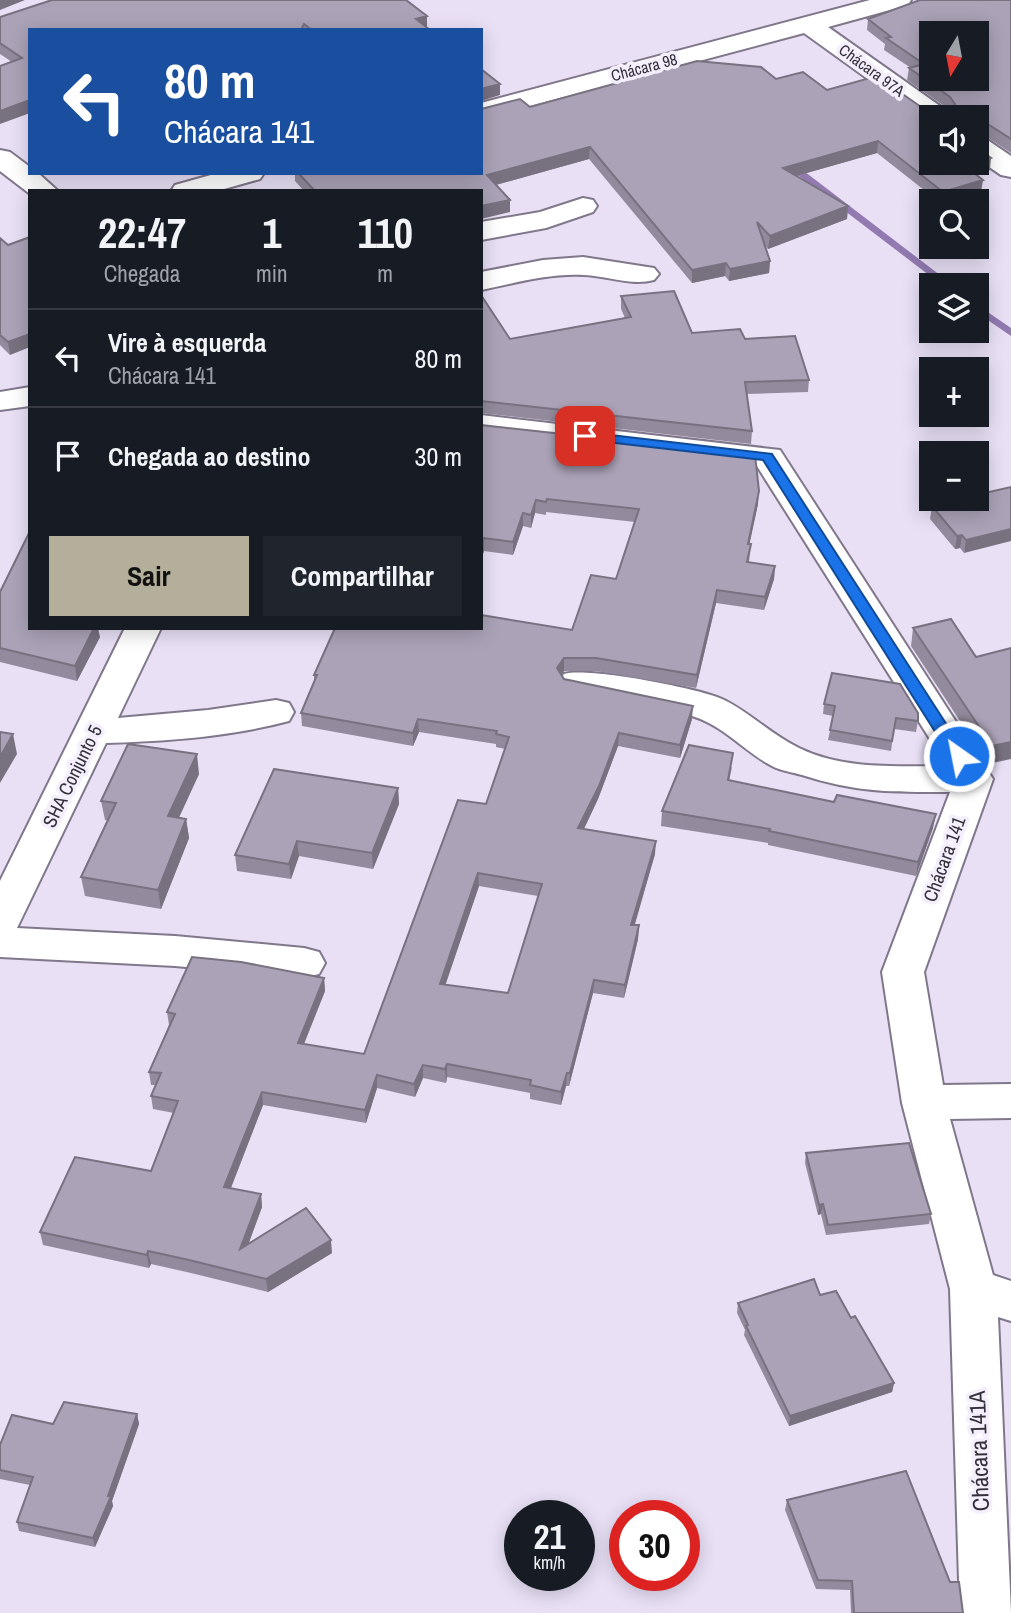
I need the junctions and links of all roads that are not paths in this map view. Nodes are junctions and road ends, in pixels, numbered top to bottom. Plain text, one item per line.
1 (899, 0) edge
2 (806, 23) junction
3 (921, 105) edge
4 (483, 110) edge
5 (989, 154) edge
6 (0, 158) edge
7 (1011, 169) edge
8 (243, 175) edge
9 (41, 189) edge
10 (192, 189) edge
11 (583, 206) dead end
12 (483, 231) edge
13 (644, 274) dead end
14 (483, 281) edge
15 (28, 396) edge
16 (0, 401) edge
17 (483, 425) edge
18 (142, 630) edge
19 (578, 682) edge
20 (276, 712) dead end
21 (94, 731) junction
22 (974, 779) junction
23 (0, 922) edge
24 (0, 942) edge
25 (304, 962) dead end
26 (1011, 1101) edge
27 (924, 1103) junction
28 (992, 1295) edge
29 (986, 1613) edge

1 - 2 street, Chácara 98
2 - 3 street, Chácara 97A
2 - 4 street, Chácara 98
5 - 7 street
6 - 9 street
8 - 10 street
11 - 12 street
13 - 14 street
15 - 16 street
17 - 22 street
18 - 21 street, SHA Conjunto 5
19 - 22 street
20 - 21 street
21 - 23 street, SHA Conjunto 5
22 - 27 street, Chácara 141
24 - 25 street
26 - 27 street
27 - 28 street, Chácara 141A
28 - 29 street, Chácara 141A

